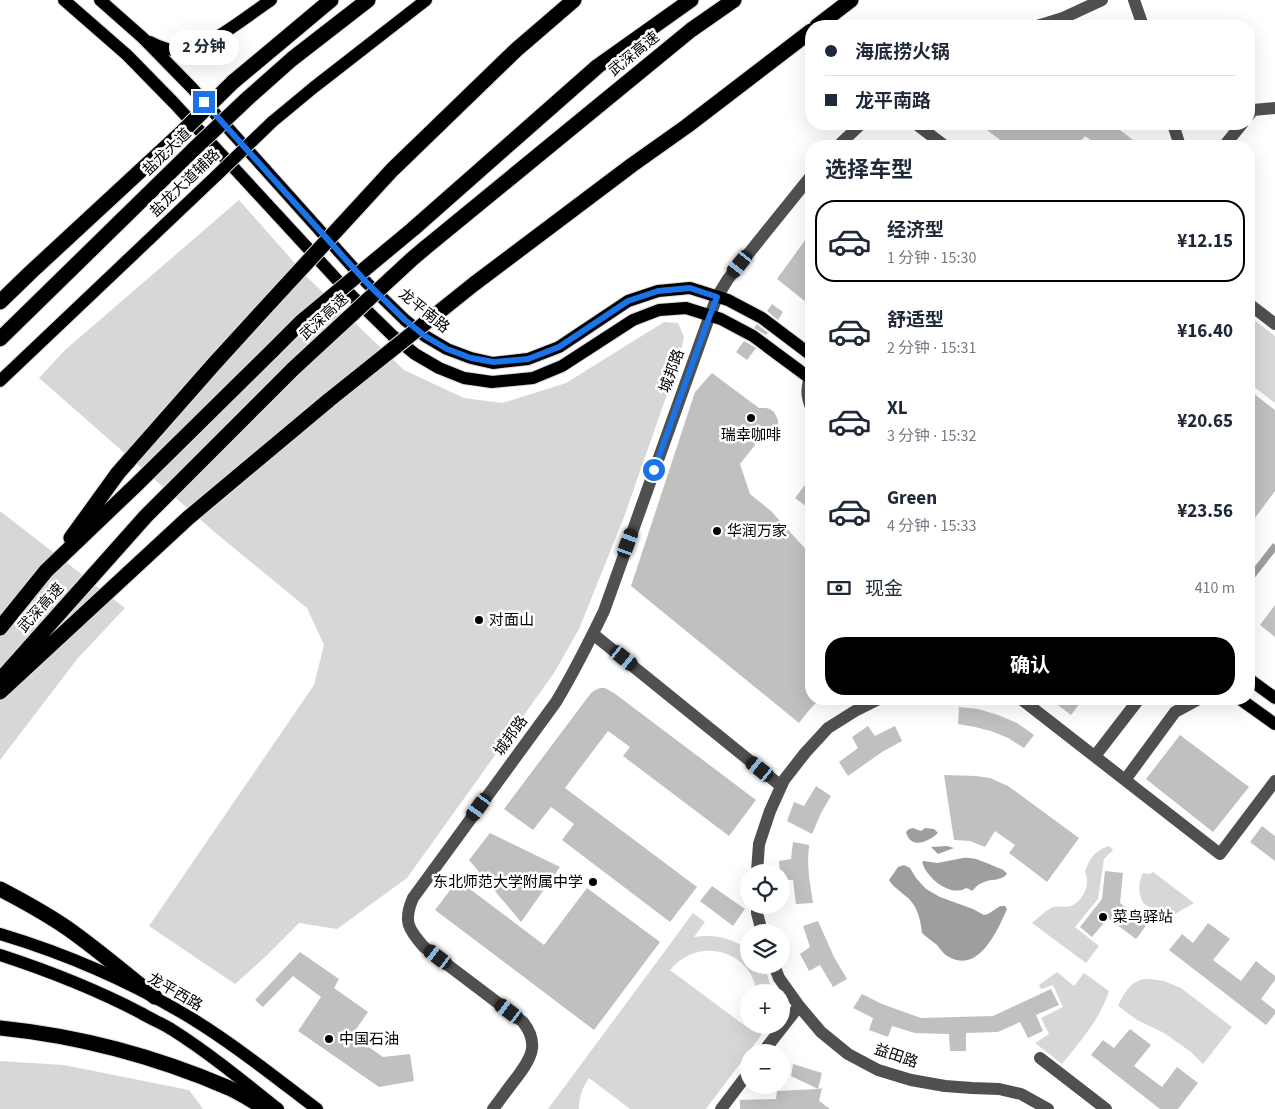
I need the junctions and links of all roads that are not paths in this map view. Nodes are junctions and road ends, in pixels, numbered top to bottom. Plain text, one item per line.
1 (64, 0) edge
2 (100, 0) edge
3 (271, 0) edge
4 (332, 0) edge
5 (368, 0) edge
6 (426, 0) edge
7 (574, 0) edge
8 (691, 0) edge
9 (734, 0) edge
10 (851, 0) edge
11 (1102, 0) edge
12 (1134, 0) edge
13 (825, 20) edge
14 (1057, 20) edge
15 (1141, 20) edge
16 (805, 36) edge
17 (143, 38) junction
18 (1275, 108) edge
19 (1255, 110) edge
20 (855, 130) edge
21 (924, 130) edge
22 (1237, 130) edge
23 (844, 140) edge
24 (937, 140) edge
25 (1229, 140) edge
26 (805, 183) edge
27 (31, 272) junction
28 (717, 297) junction
29 (0, 298) edge
30 (0, 302) edge
31 (1255, 309) edge
32 (710, 315) junction
33 (1275, 324) edge
34 (0, 339) edge
35 (805, 350) edge
36 (805, 374) edge
37 (0, 381) edge
38 (46, 571) junction
39 (0, 628) edge
40 (593, 634) junction
41 (0, 680) edge
42 (1255, 683) edge
43 (0, 692) edge
44 (1275, 698) edge
45 (867, 705) edge
46 (1029, 705) edge
47 (1134, 705) edge
48 (1188, 705) edge
49 (1248, 705) edge
50 (1275, 724) edge
51 (1095, 756) junction
52 (1125, 780) junction
53 (1275, 781) edge
54 (781, 786) junction
55 (758, 864) edge
56 (0, 885) edge
57 (0, 889) edge
58 (28, 903) junction
59 (0, 934) edge
60 (0, 955) edge
61 (777, 974) edge
62 (155, 997) junction
63 (799, 1006) junction
64 (0, 1028) edge
65 (769, 1044) edge
66 (1040, 1058) dead end
67 (740, 1084) edge
68 (266, 1109) edge
69 (278, 1109) edge
70 (317, 1109) edge
71 (493, 1109) edge
72 (721, 1109) edge
73 (1048, 1109) edge
74 (1106, 1109) edge

1 - 32 main road
2 - 17 main road
3 - 17 main road
4 - 27 highway, 盐龙大道, bridge
5 - 34 highway, 盐龙大道, bridge
6 - 37 main road, 盐龙大道辅路, bridge
7 - 38 highway, bridge
8 - 38 highway, 武深高速, bridge
9 - 41 highway, 武深高速, bridge
10 - 13 highway
11 - 14 street
12 - 15 street
16 - 43 highway, bridge
17 - 28 main road, 龙平南路
18 - 19 street
20 - 23 street
21 - 24 street
22 - 25 street
26 - 28 street, 城邦路
27 - 29 highway
27 - 30 highway, 盐龙大道
28 - 32 street, 城邦路
28 - 35 main road, 龙平南路
31 - 33 street
32 - 36 main road
32 - 40 street, 城邦路
38 - 39 highway, 武深高速
40 - 54 street
40 - 71 street, 城邦路
42 - 44 main road
45 - 54 street
46 - 51 street
47 - 51 street
48 - 52 street
49 - 50 main road
51 - 52 street
52 - 53 street
54 - 55 street
56 - 58 main road
57 - 58 highway
58 - 62 highway
59 - 62 main road, 龙平西路
60 - 69 main road
61 - 63 street, 益田路
62 - 70 main road, 龙平西路
63 - 65 street
63 - 73 street, 益田路
64 - 68 highway
66 - 74 street
67 - 72 street

